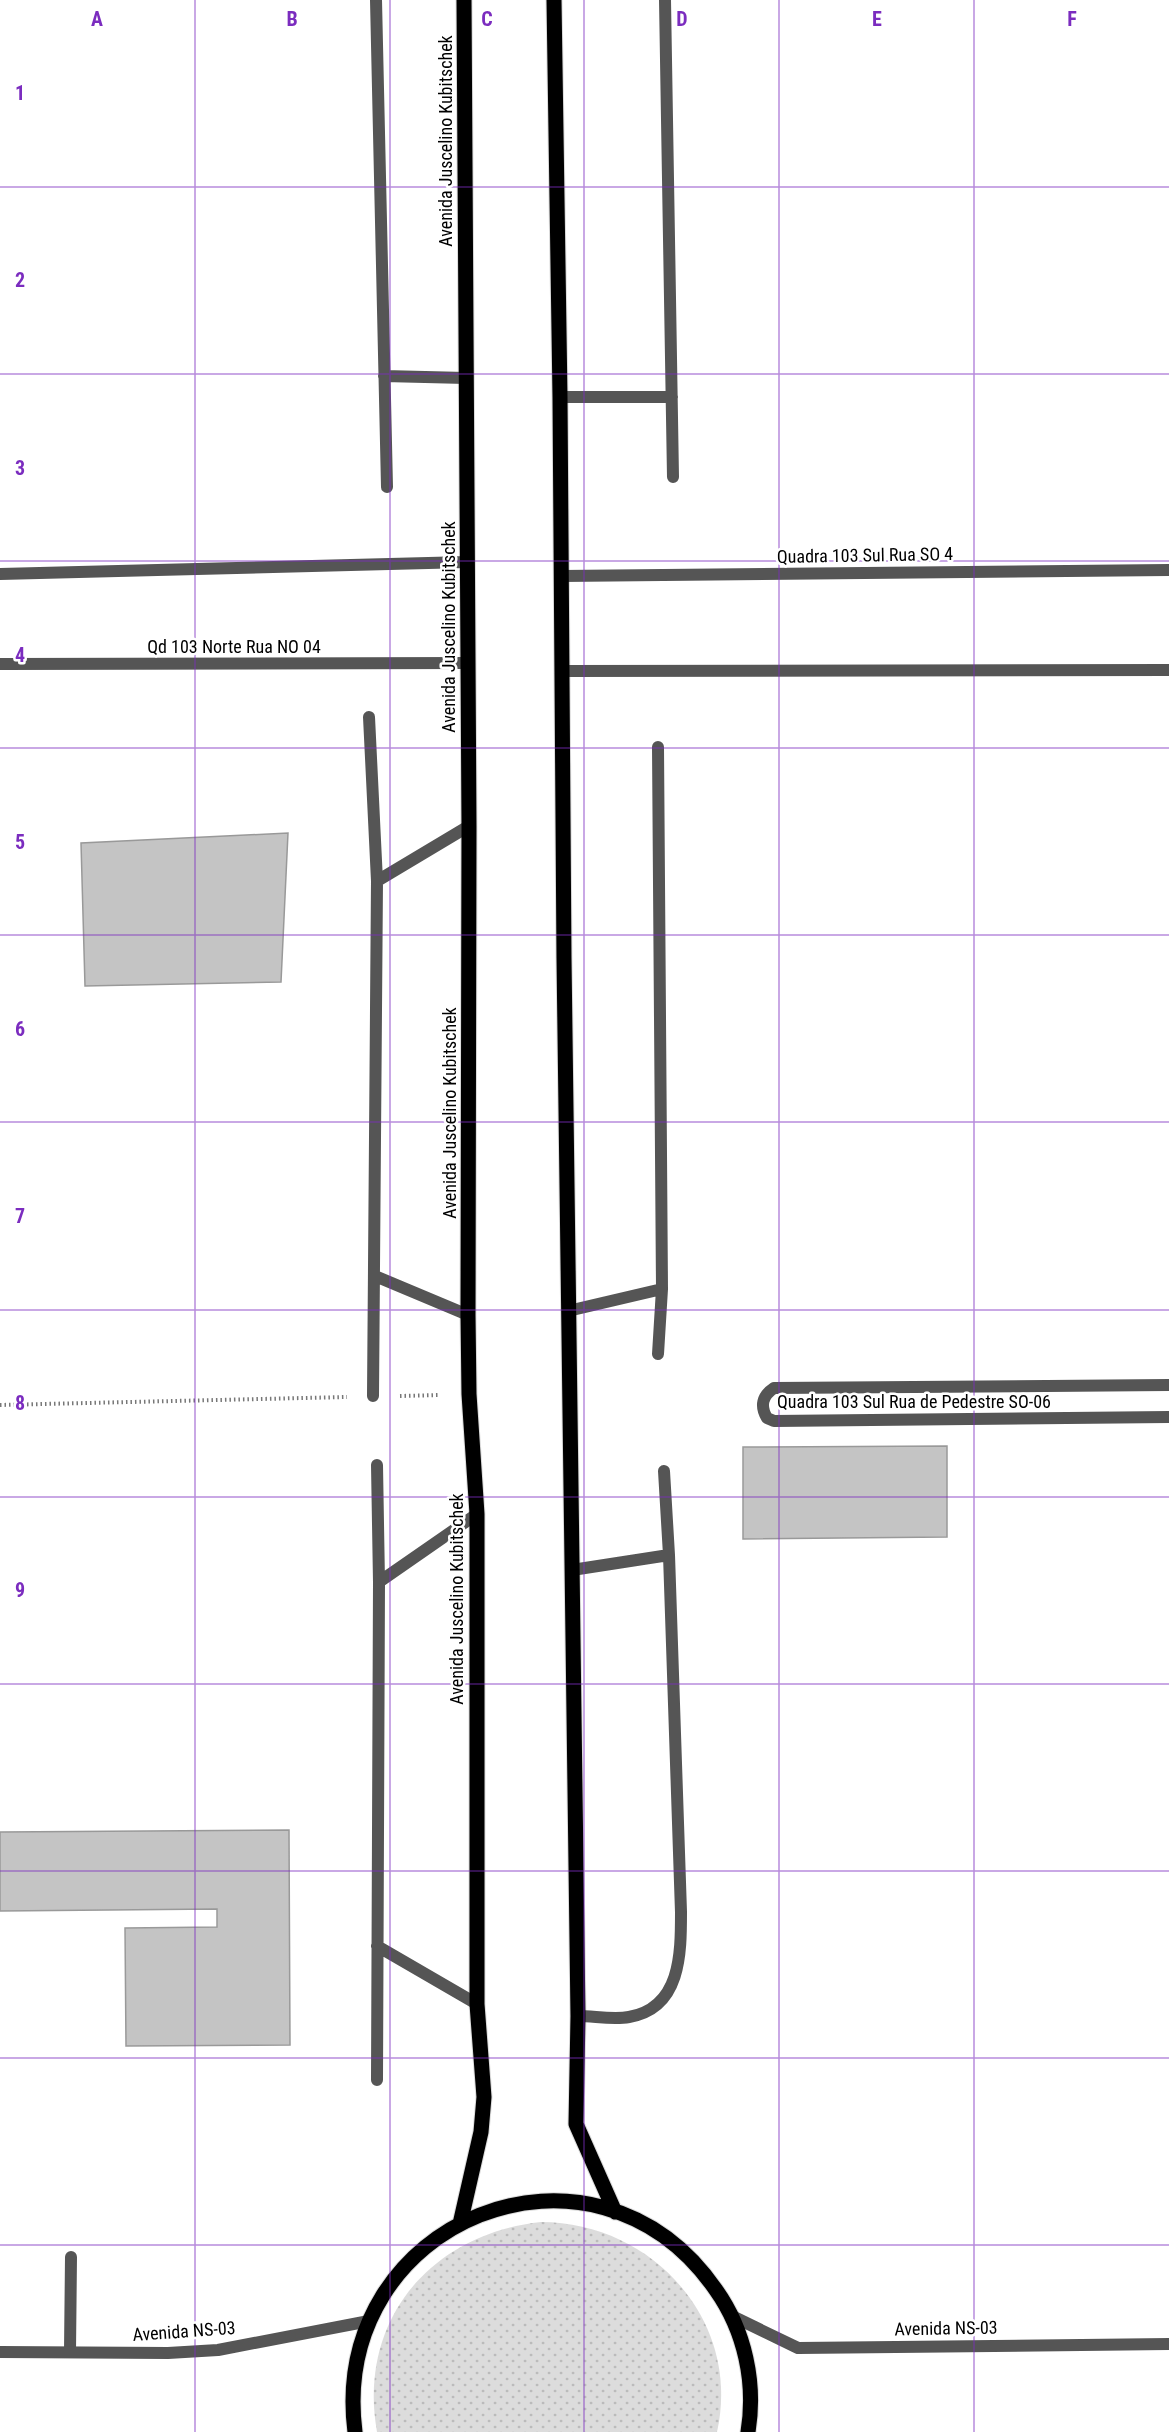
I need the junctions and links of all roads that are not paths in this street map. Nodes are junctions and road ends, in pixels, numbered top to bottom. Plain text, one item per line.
1 (376, 0) edge
2 (464, 0) edge
3 (554, 0) edge
4 (665, 0) edge
5 (384, 376) junction
6 (465, 378) junction
7 (560, 397) junction
8 (672, 397) junction
9 (673, 477) dead end
10 (387, 487) dead end
11 (467, 562) junction
12 (1169, 570) edge
13 (0, 574) edge
14 (562, 576) junction
15 (468, 663) junction
16 (0, 664) edge
17 (1169, 670) edge
18 (562, 671) junction
19 (369, 717) dead end
20 (658, 747) dead end
21 (470, 826) junction
22 (377, 881) junction
23 (375, 1276) junction
24 (662, 1289) junction
25 (568, 1311) junction
26 (468, 1315) junction
27 (658, 1354) dead end
28 (1169, 1385) edge
29 (373, 1396) road end
30 (1169, 1418) edge
31 (377, 1465) dead end
32 (664, 1471) dead end
33 (477, 1514) junction
34 (669, 1555) junction
35 (572, 1570) junction
36 (379, 1582) junction
37 (377, 1946) junction
38 (477, 2004) junction
39 (578, 2016) junction
40 (377, 2080) dead end
41 (615, 2212) junction
42 (460, 2224) junction
43 (71, 2257) dead end
44 (732, 2316) junction
45 (369, 2321) junction
46 (1169, 2344) edge
47 (0, 2352) edge
48 (70, 2352) junction
49 (355, 2432) edge
50 (748, 2432) edge

1 - 5 street
2 - 6 main road, Avenida Juscelino Kubitschek
3 - 7 main road
4 - 8 street
5 - 6 street
5 - 10 street
6 - 11 main road, Avenida Juscelino Kubitschek
7 - 8 street
7 - 14 main road
8 - 9 street
11 - 13 street
11 - 15 main road, Avenida Juscelino Kubitschek
12 - 14 street, Quadra 103 Sul Rua SO 4
14 - 18 main road
15 - 16 street, Qd 103 Norte Rua NO 04
15 - 21 main road, Avenida Juscelino Kubitschek
17 - 18 street
18 - 25 main road
19 - 22 street
20 - 24 street
21 - 22 street
21 - 26 main road, Avenida Juscelino Kubitschek
22 - 23 street
23 - 26 street
23 - 29 street
24 - 25 street
24 - 27 street
25 - 35 main road
26 - 33 main road, Avenida Juscelino Kubitschek
28 - 30 street, Quadra 103 Sul Rua de Pedestre SO-06
31 - 36 street
32 - 34 street
33 - 36 street
33 - 38 main road, Avenida Juscelino Kubitschek
34 - 35 street
34 - 39 street
35 - 39 main road
36 - 37 street
37 - 38 street
37 - 40 street
38 - 42 main road, Avenida Juscelino Kubitschek
39 - 41 main road
41 - 42 main road
41 - 44 main road
42 - 45 main road
43 - 48 street
44 - 46 street, Avenida NS-03
44 - 50 main road
45 - 48 street, Avenida NS-03
45 - 49 main road
47 - 48 street, Avenida NS-03

